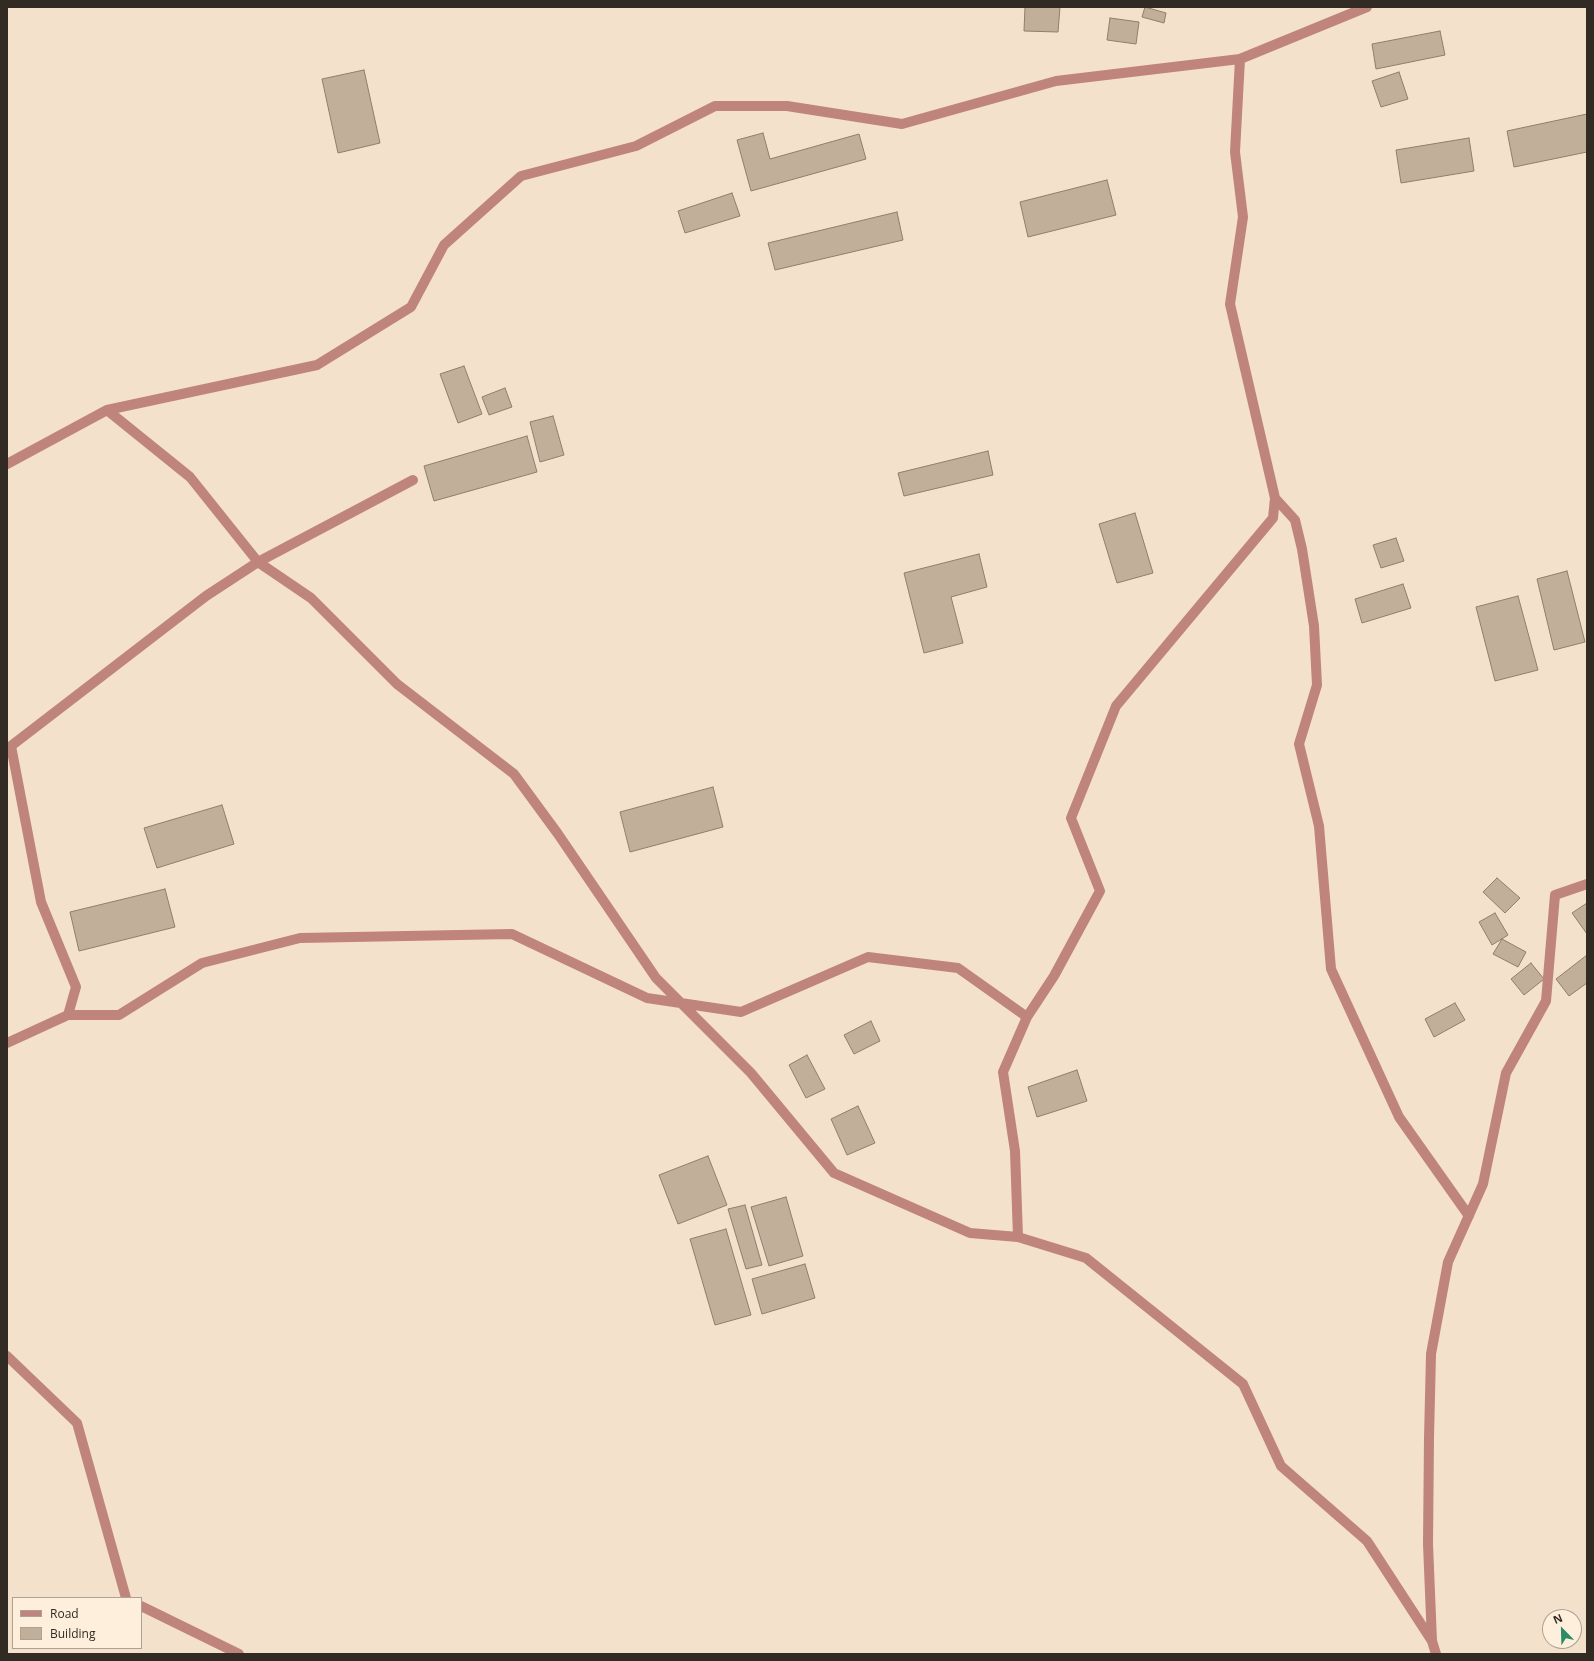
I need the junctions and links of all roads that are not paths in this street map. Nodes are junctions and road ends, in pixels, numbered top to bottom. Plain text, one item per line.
1 (1367, 7) edge
2 (1240, 60) junction
3 (108, 410) junction
4 (7, 464) edge
5 (413, 480) dead end
6 (1275, 498) junction
7 (258, 562) junction
8 (1587, 884) edge
9 (681, 1003) junction
10 (68, 1015) junction
11 (1027, 1017) junction
12 (7, 1043) edge
13 (1469, 1216) junction
14 (1018, 1237) junction
15 (7, 1356) edge
16 (126, 1597) edge
17 (142, 1606) edge
18 (1432, 1641) junction
19 (239, 1654) edge
20 (1436, 1654) edge

1 - 2 street
2 - 3 street
2 - 6 street
3 - 4 street
3 - 7 street
5 - 7 street
6 - 11 street
6 - 13 street
7 - 9 street
7 - 10 street
8 - 13 street
9 - 10 street
9 - 11 street
9 - 14 street
10 - 12 street
11 - 14 street
13 - 18 street
14 - 18 street
15 - 16 street
17 - 19 street
18 - 20 street

